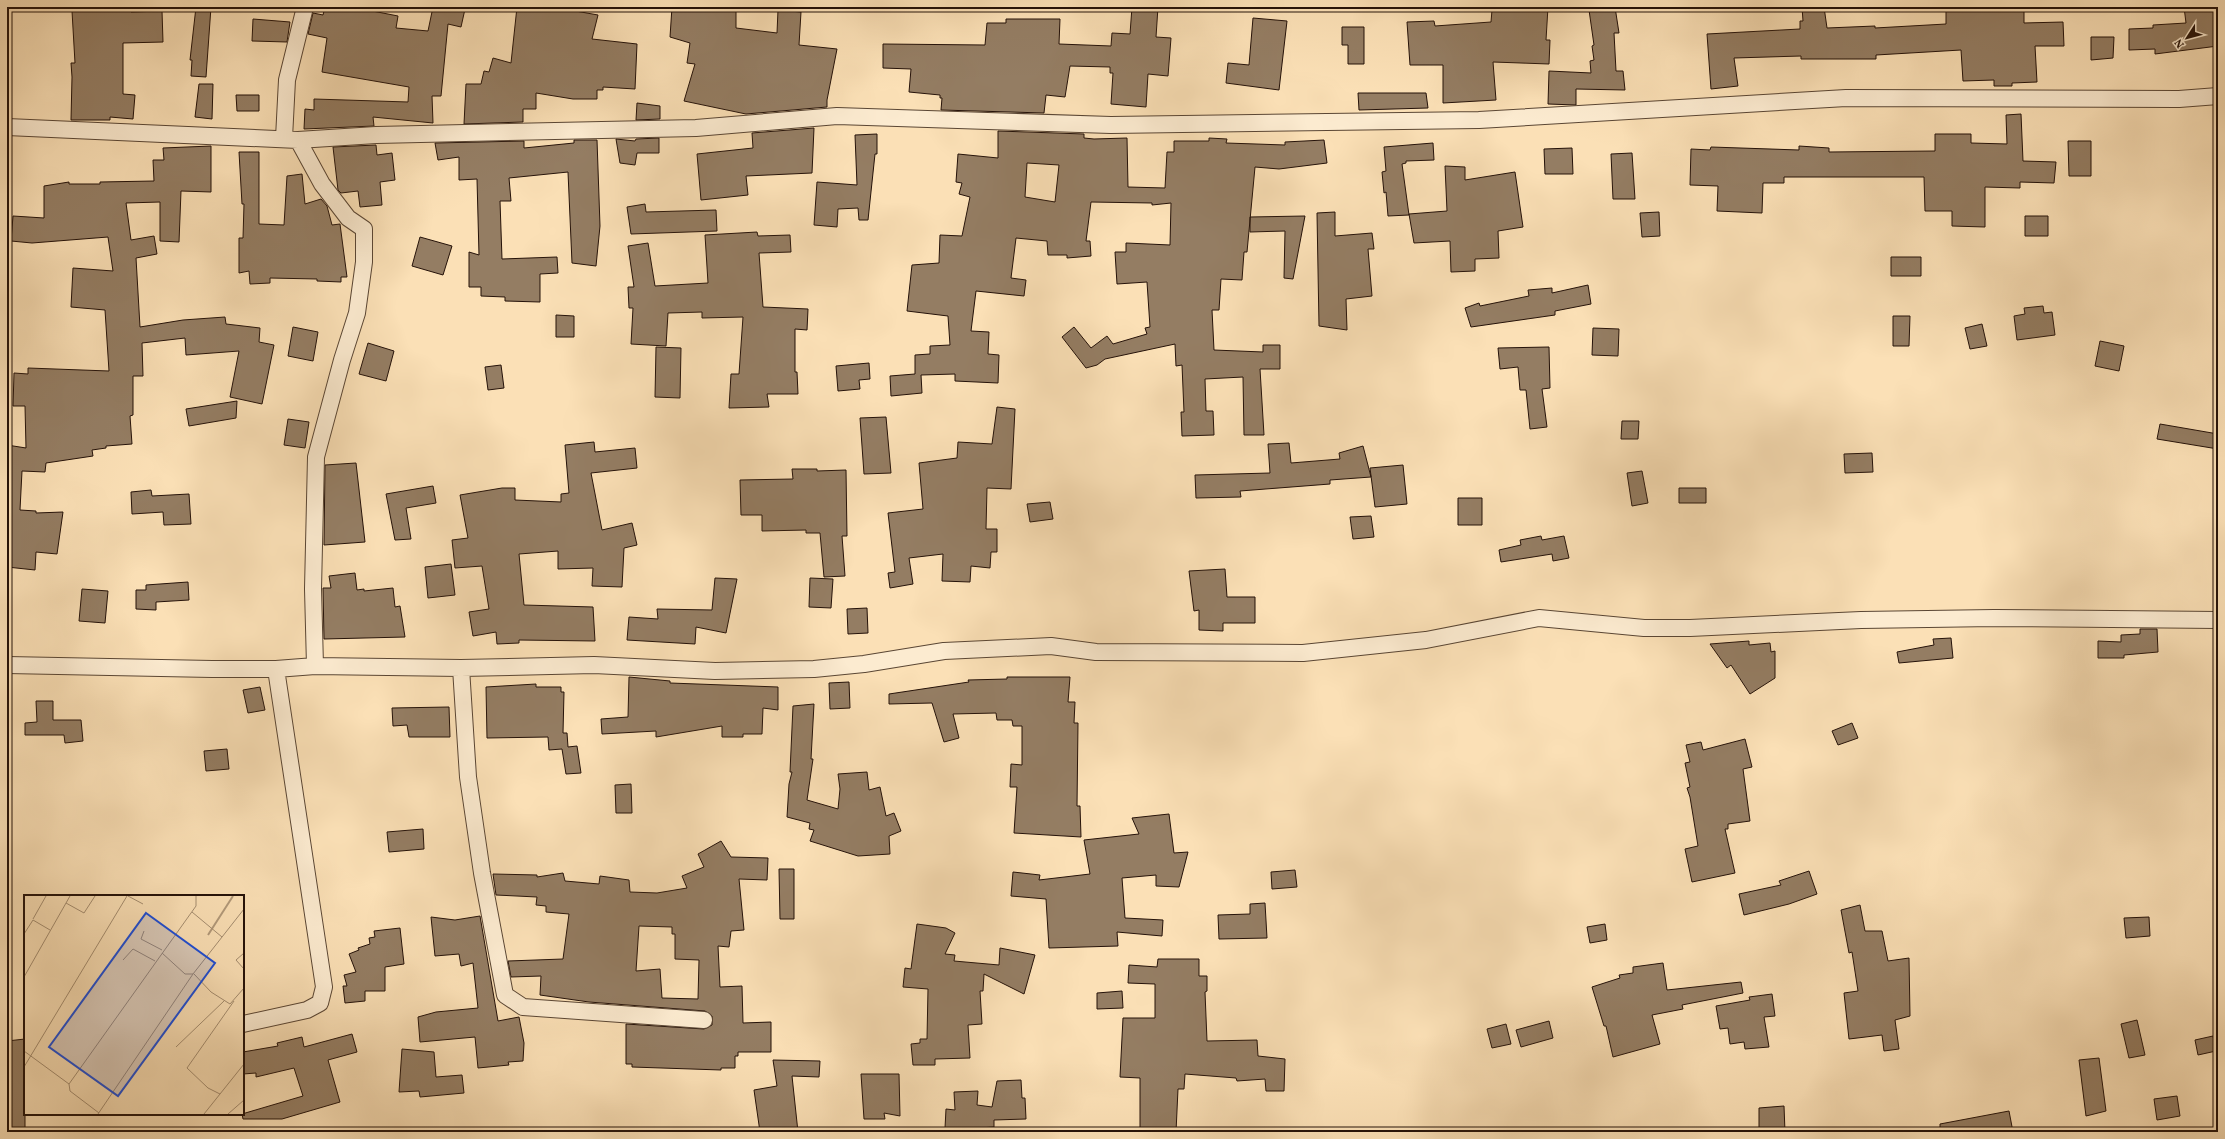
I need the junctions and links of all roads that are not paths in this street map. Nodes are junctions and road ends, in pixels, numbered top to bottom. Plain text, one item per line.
1 (305, 7) edge
2 (2218, 96) edge
3 (7, 127) edge
4 (291, 139) junction
5 (2218, 620) edge
6 (7, 665) edge
7 (315, 666) junction
8 (461, 668) junction
9 (276, 669) junction
10 (704, 1020) dead end
11 (244, 1024) edge

1 - 4 street
2 - 4 street
3 - 4 street
4 - 7 street
5 - 8 street
6 - 9 street
7 - 8 street
7 - 9 street
8 - 10 street
9 - 11 street

